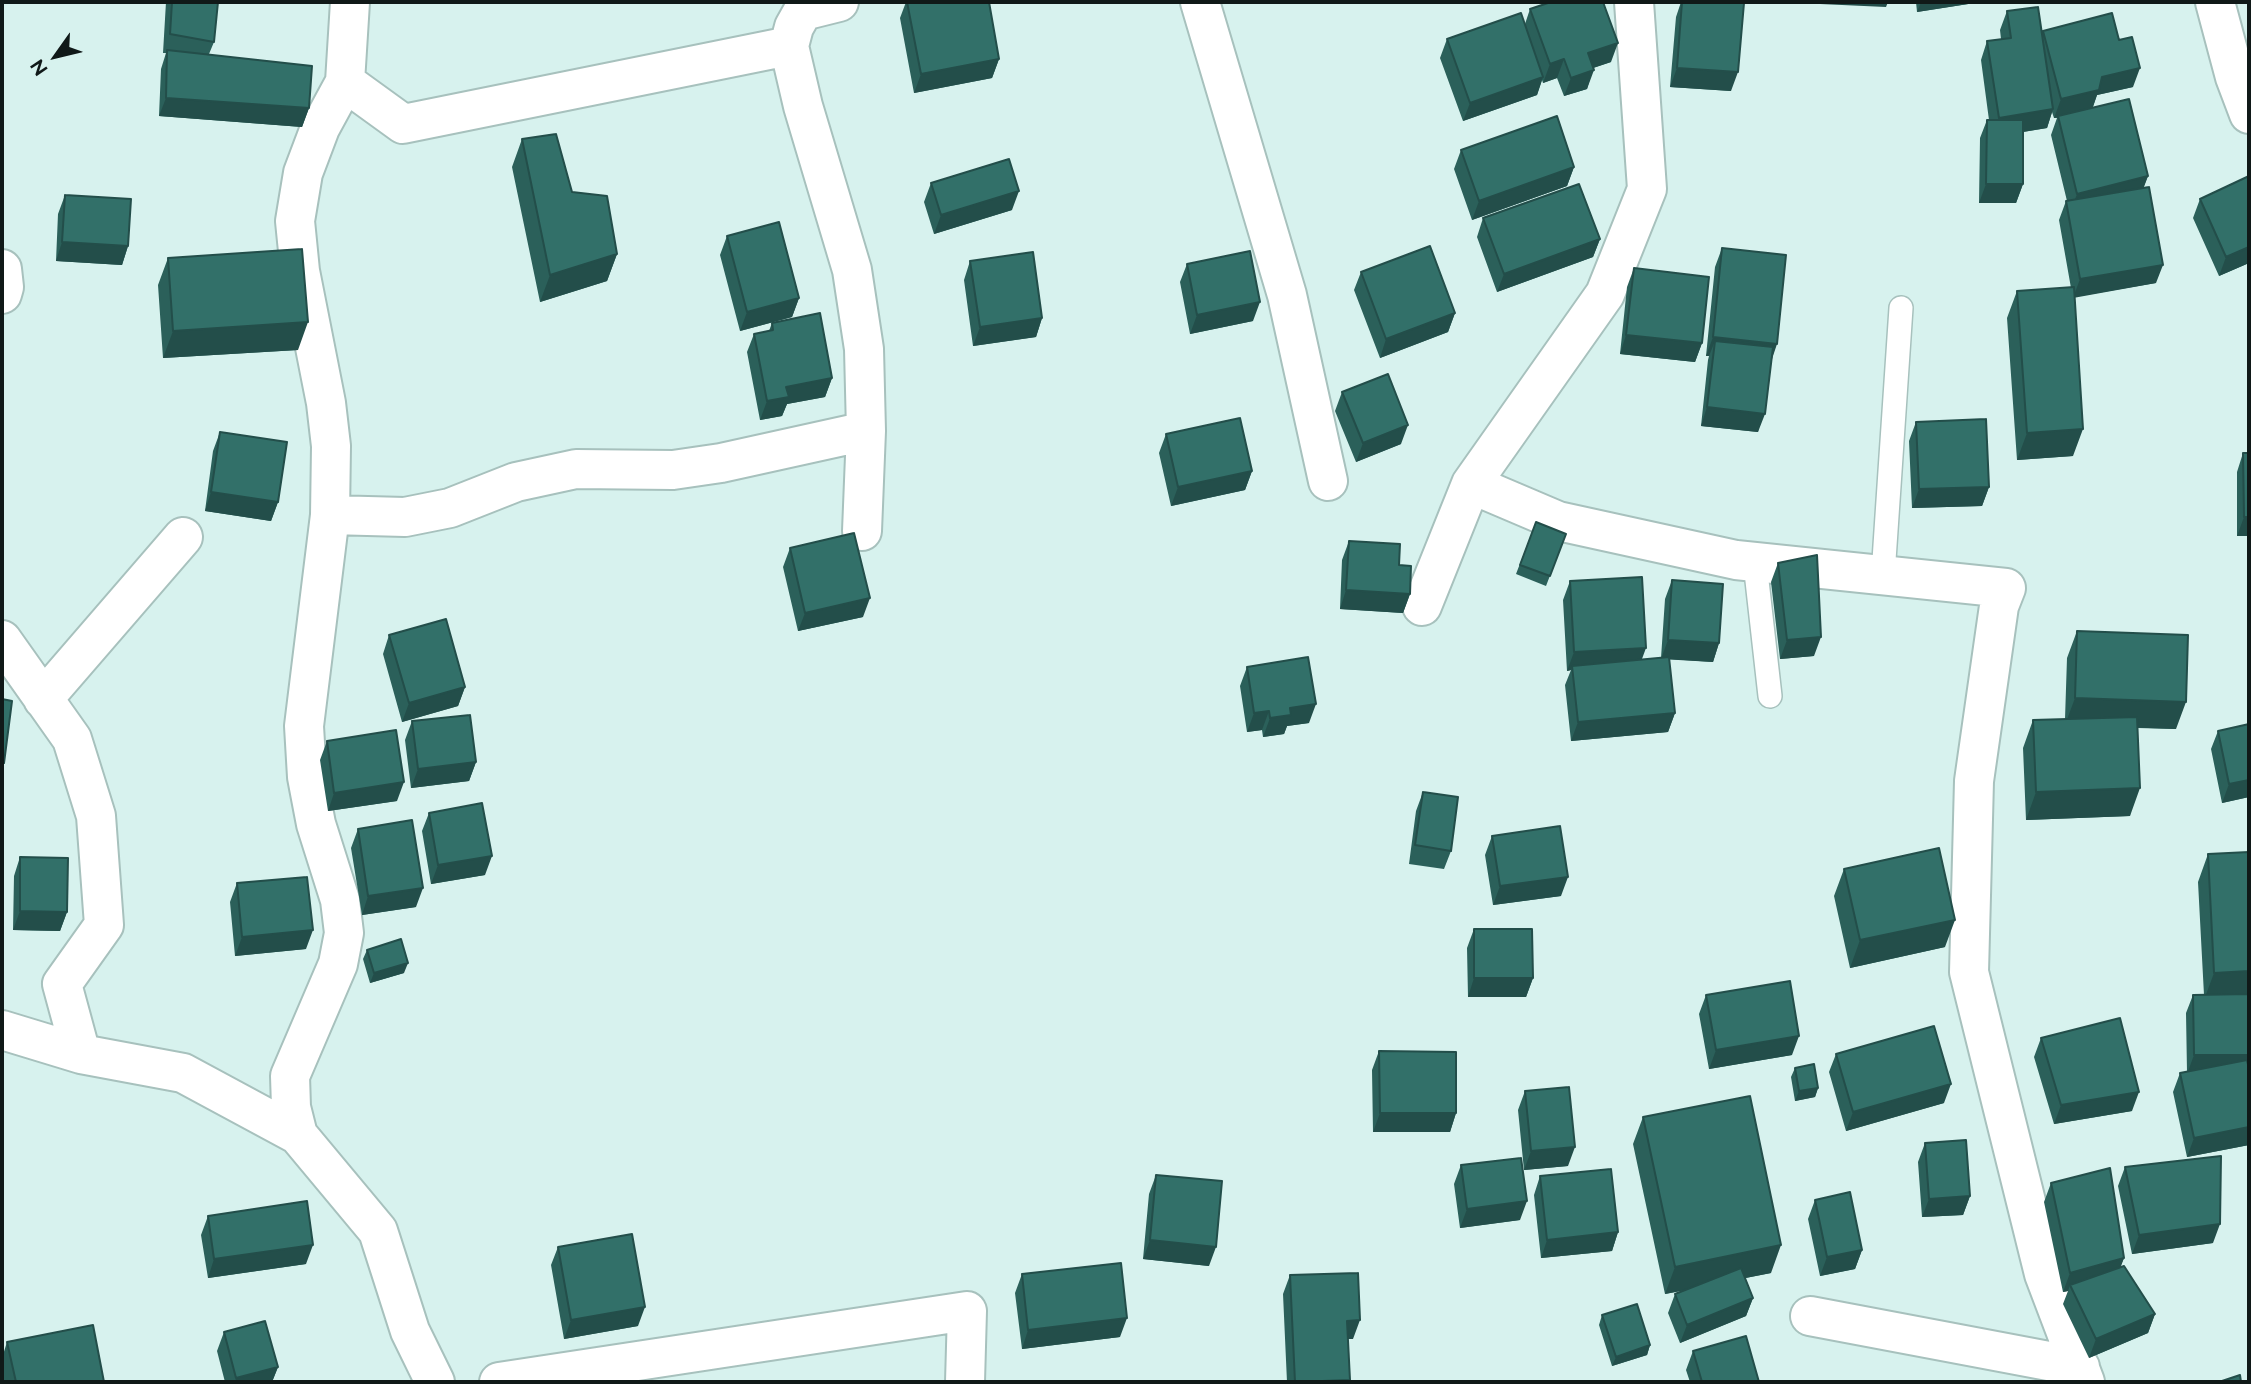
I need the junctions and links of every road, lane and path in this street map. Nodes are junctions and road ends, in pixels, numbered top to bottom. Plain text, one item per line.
1 (350, 2) edge
2 (839, 2) edge
3 (1200, 2) edge
4 (1634, 2) edge
5 (2215, 2) edge
6 (789, 46) junction
7 (345, 82) junction
8 (2249, 114) edge
9 (2, 269) edge
10 (2, 295) edge
11 (1901, 308) dead end
12 (866, 432) junction
13 (1328, 481) dead end
14 (1471, 484) junction
15 (330, 516) junction
16 (862, 531) dead end
17 (184, 537) dead end
18 (1755, 563) junction
19 (1883, 575) junction
20 (1422, 606) dead end
21 (2, 640) edge
22 (1770, 696) dead end
23 (43, 699) junction
24 (2, 1030) edge
25 (81, 1054) junction
26 (298, 1135) junction
27 (1811, 1317) dead end
28 (2082, 1375) edge
29 (435, 1382) edge
30 (499, 1382) edge
31 (965, 1382) edge

1 - 7 street
2 - 6 street
3 - 13 street
4 - 14 street
5 - 8 street
6 - 7 street
6 - 12 street
7 - 15 street
9 - 10 street
11 - 19 lane
12 - 15 street
12 - 16 street
14 - 18 street
14 - 20 street
15 - 26 street
17 - 23 street
18 - 19 street
18 - 22 lane
19 - 28 street
21 - 23 street
23 - 25 street
24 - 25 street
25 - 26 street
26 - 29 street
27 - 28 street
30 - 31 street

